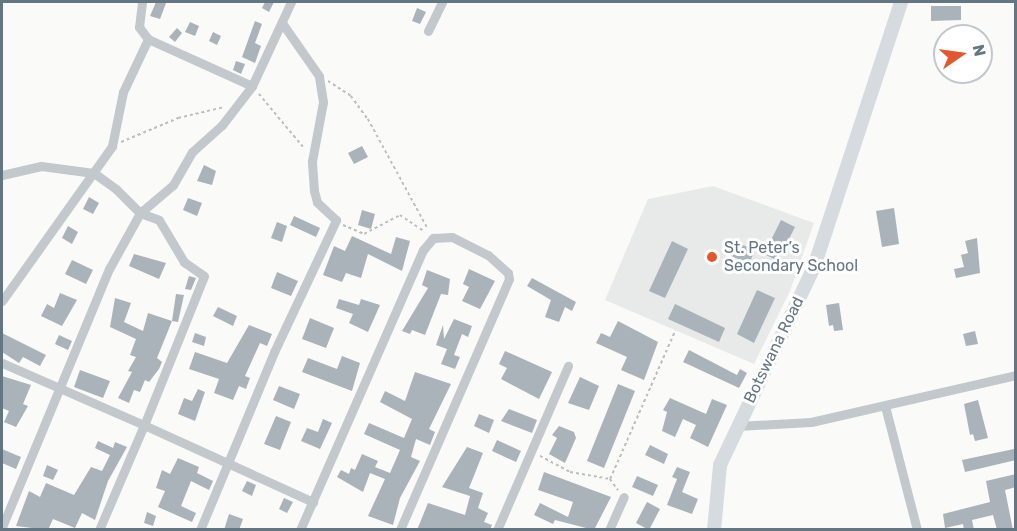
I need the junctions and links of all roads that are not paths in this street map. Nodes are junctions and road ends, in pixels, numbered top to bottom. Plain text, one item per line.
1 (142, 2) edge
2 (291, 2) edge
3 (442, 2) edge
4 (901, 2) edge
5 (282, 23) junction
6 (428, 31) dead end
7 (148, 39) junction
8 (252, 86) junction
9 (94, 173) junction
10 (2, 175) edge
11 (140, 213) junction
12 (2, 302) edge
13 (2, 363) edge
14 (568, 366) dead end
15 (1016, 375) edge
16 (57, 390) junction
17 (885, 406) junction
18 (144, 425) junction
19 (737, 426) junction
20 (228, 460) junction
21 (624, 497) road end
22 (313, 502) junction
23 (2, 527) edge
24 (99, 530) edge
25 (200, 530) edge
26 (300, 530) edge
27 (400, 530) edge
28 (497, 530) edge
29 (609, 530) edge
30 (714, 530) edge
31 (916, 530) edge

1 - 7 street
2 - 5 street
3 - 6 street
4 - 19 street, Botswana Road
5 - 8 street
5 - 20 street
7 - 8 street
7 - 9 street
8 - 11 street
9 - 10 street
9 - 11 street
9 - 12 street
11 - 16 street
11 - 18 street
13 - 16 street
14 - 28 street
15 - 17 street
16 - 18 street
16 - 23 street
17 - 19 street
17 - 31 street
18 - 20 street
18 - 24 street
19 - 30 street, Botswana Road
20 - 22 street
20 - 25 street
21 - 29 street
22 - 26 street
22 - 27 street

